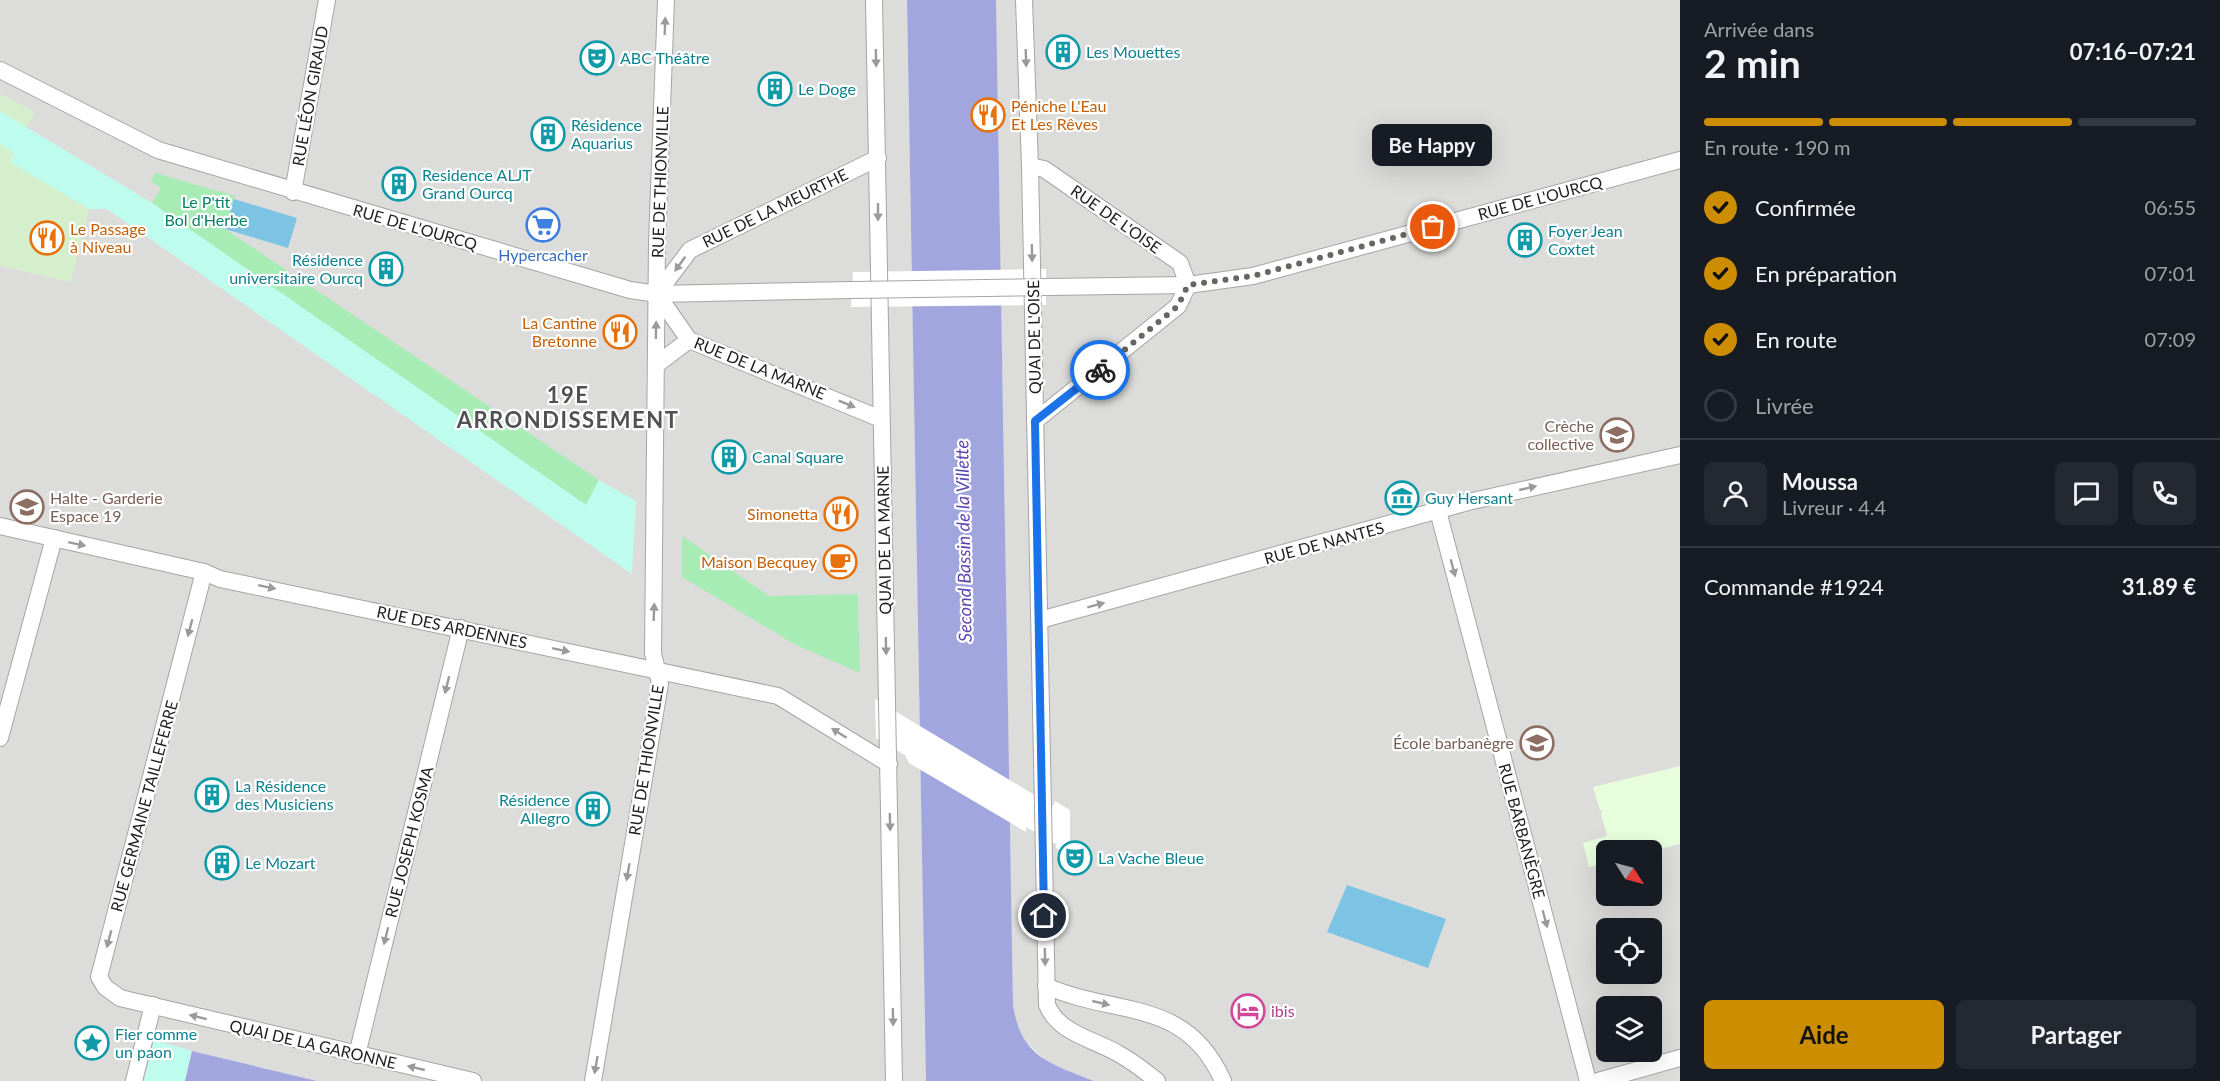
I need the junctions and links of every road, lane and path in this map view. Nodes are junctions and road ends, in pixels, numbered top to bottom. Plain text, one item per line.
1 (327, 0) edge
2 (666, 0) edge
3 (874, 0) edge
4 (1024, 0) edge
5 (0, 70) edge
6 (878, 158) junction
7 (1680, 160) edge
8 (1030, 166) junction
9 (293, 192) junction
10 (1188, 285) junction
11 (657, 294) junction
12 (689, 340) junction
13 (656, 365) junction
14 (881, 419) junction
15 (1035, 421) junction
16 (1680, 455) edge
17 (1438, 511) junction
18 (0, 526) edge
19 (54, 538) junction
20 (204, 572) junction
21 (1040, 620) junction
22 (461, 628) junction
23 (657, 670) junction
24 (0, 738) edge
25 (889, 764) junction
26 (1046, 986) junction
27 (153, 1005) junction
28 (357, 1055) junction
29 (1680, 1058) edge
30 (134, 1081) edge
31 (473, 1081) edge
32 (593, 1081) edge
33 (894, 1081) edge
34 (1157, 1081) edge
35 (1223, 1081) edge
36 (1588, 1081) edge
37 (1598, 1081) edge

1 - 9 street, RUE LÉON GIRAUD
11 -> 2 street, RUE DE THIONVILLE
3 -> 6 street, QUAI DE LA MARNE
4 -> 8 street, QUAI DE L'OISE
5 - 9 street, RUE DE L'OURCQ
6 -> 11 street, RUE DE LA MEURTHE
6 -> 14 street, QUAI DE LA MARNE
7 - 10 street, RUE DE L'OURCQ
8 - 10 street, RUE DE L'OISE
8 -> 15 street, QUAI DE L'OISE
9 - 11 street, RUE DE L'OURCQ
10 - 11 street, RUE DE L'OURCQ, bridge
10 - 15 street
11 - 12 street, RUE DE LA MARNE
13 -> 11 street, RUE DE THIONVILLE
12 - 13 street
12 -> 14 street, RUE DE LA MARNE
23 -> 13 street, RUE DE THIONVILLE
14 -> 25 street, QUAI DE LA MARNE
15 - 21 street, QUAI DE L'OISE
17 -> 16 street, RUE DE NANTES
21 -> 17 street, RUE DE NANTES
17 -> 36 street, RUE BARBANÈGRE
18 - 19 street, RUE DES ARDENNES
19 -> 20 street, RUE DES ARDENNES
19 - 24 street
20 -> 22 street, RUE DES ARDENNES
20 -> 27 street, RUE GERMAINE TAILLEFERRE
21 -> 26 street, QUAI DE L'OISE
22 -> 23 street, RUE DES ARDENNES
22 -> 28 street, RUE JOSEPH KOSMA
25 -> 23 street, RUE DES ARDENNES
23 -> 32 street, RUE DE THIONVILLE
25 -> 33 street, QUAI DE LA MARNE
26 - 34 street, QUAI DE L'OISE
26 -> 35 street
28 -> 27 street, QUAI DE LA GARONNE
27 - 30 street
31 -> 28 street, QUAI DE LA GARONNE
29 - 37 street

